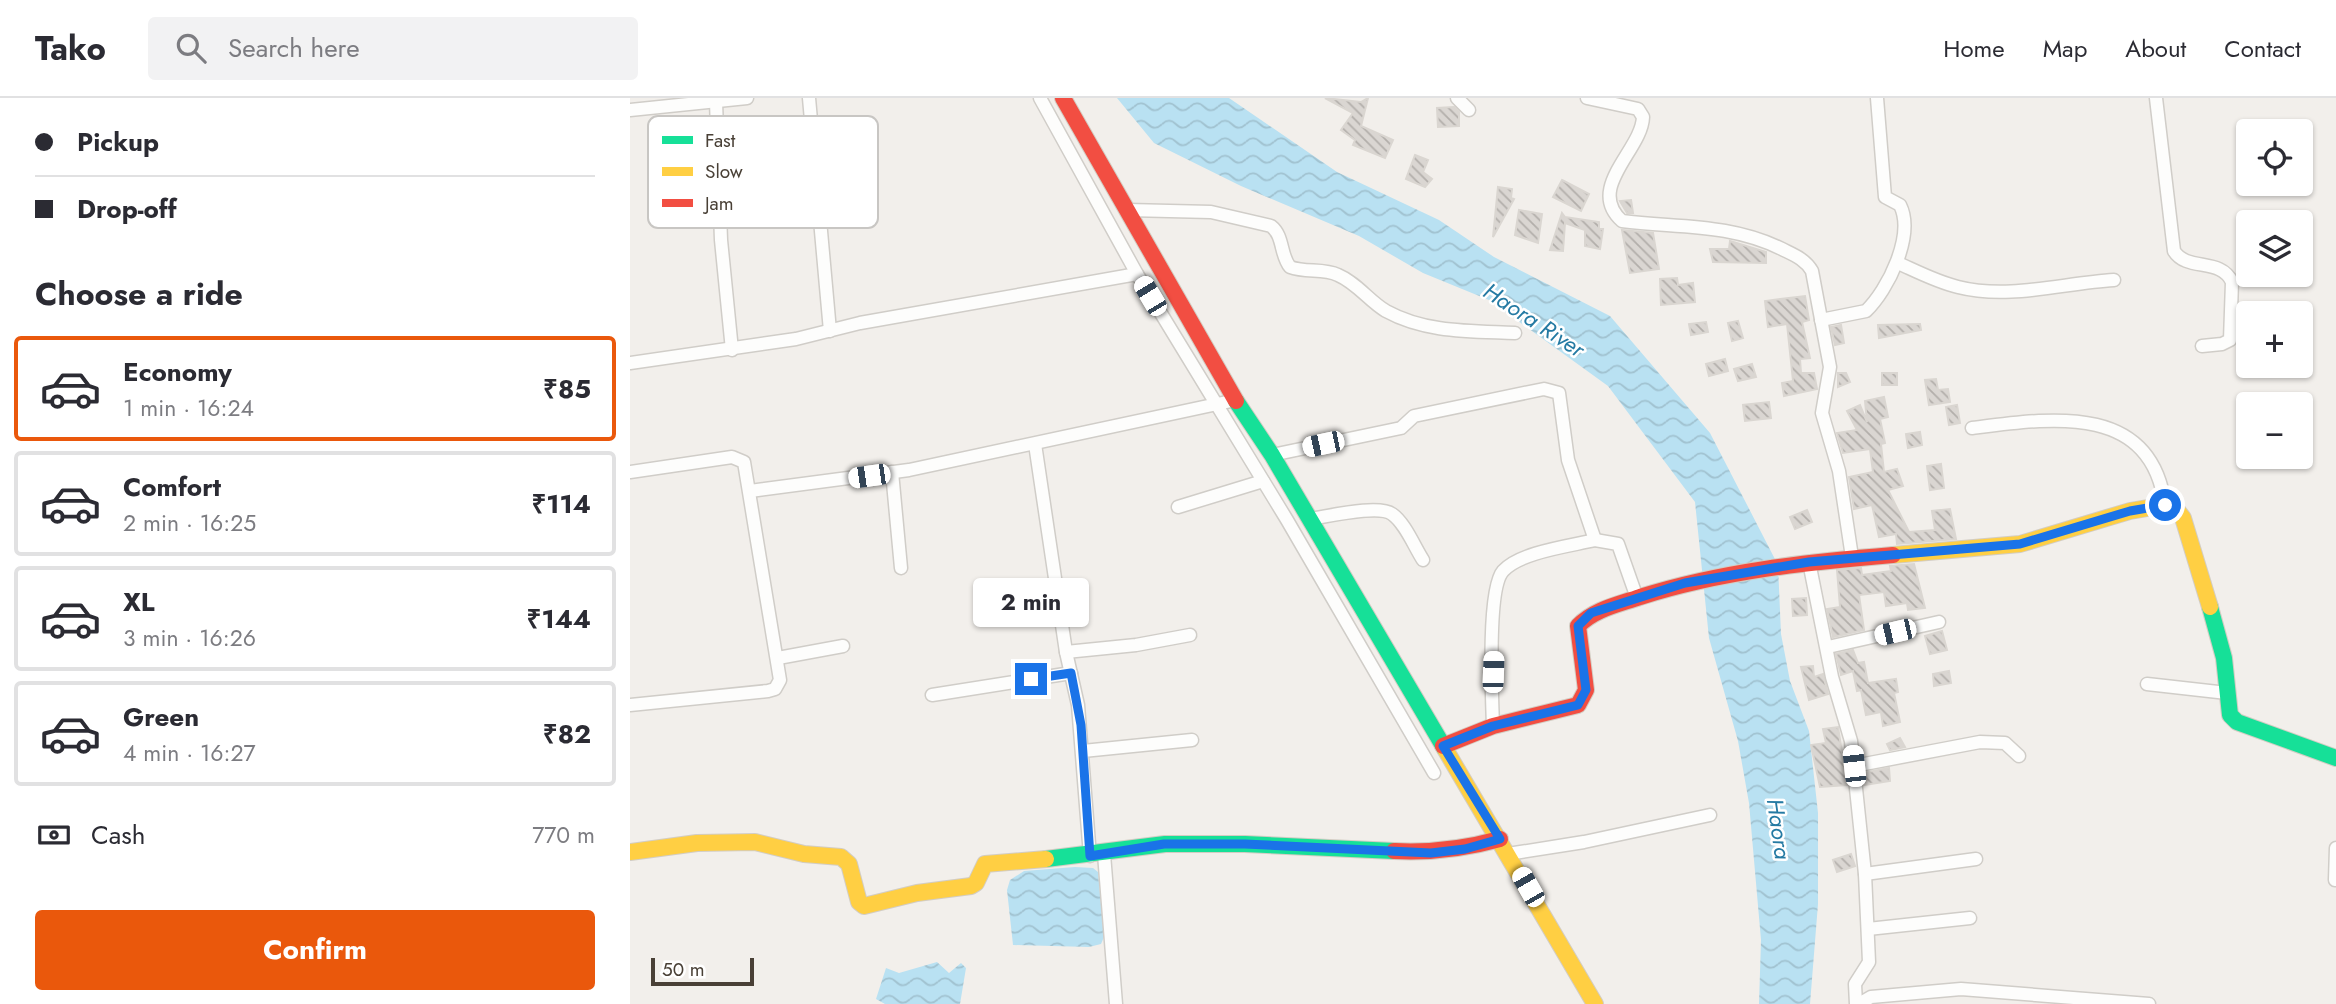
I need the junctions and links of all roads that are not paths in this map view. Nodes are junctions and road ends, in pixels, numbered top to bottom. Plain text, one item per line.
1 (747, 98) edge
2 (809, 98) edge
3 (1040, 98) edge
4 (1063, 98) edge
5 (1457, 98) edge
6 (1587, 98) edge
7 (1877, 98) edge
8 (2156, 98) edge
9 (716, 102) junction
10 (630, 110) edge
11 (1469, 110) dead end
12 (717, 116) edge
13 (811, 116) edge
14 (1128, 211) junction
15 (721, 228) edge
16 (821, 228) edge
17 (1898, 263) junction
18 (1137, 274) junction
19 (2114, 280) dead end
20 (1821, 320) junction
21 (830, 331) junction
22 (1515, 333) dead end
23 (2202, 346) dead end
24 (732, 350) junction
25 (630, 363) edge
26 (1236, 400) junction
27 (1215, 404) junction
28 (1972, 428) dead end
29 (1035, 444) junction
30 (1272, 455) junction
31 (630, 472) edge
32 (892, 472) junction
33 (1263, 481) junction
34 (750, 491) junction
35 (2165, 505) junction
36 (1178, 507) dead end
37 (1309, 519) junction
38 (1595, 540) junction
39 (1852, 558) junction
40 (1423, 560) dead end
41 (1809, 562) junction
42 (901, 568) dead end
43 (1637, 598) junction
44 (1940, 622) dead end
45 (1190, 635) dead end
46 (843, 646) dead end
47 (1828, 647) junction
48 (1066, 652) junction
49 (778, 658) junction
50 (1071, 673) junction
51 (2147, 684) dead end
52 (2227, 693) junction
53 (932, 695) dead end
54 (630, 705) edge
55 (1493, 726) junction
56 (1192, 740) dead end
57 (1443, 746) junction
58 (1083, 751) junction
59 (2019, 756) dead end
60 (2336, 758) edge
61 (1854, 766) junction
62 (1434, 773) dead end
63 (1710, 815) dead end
64 (1504, 846) junction
65 (2336, 848) edge
66 (630, 852) edge
67 (1097, 855) junction
68 (1976, 859) dead end
69 (1864, 874) junction
70 (2335, 880) edge
71 (1970, 918) dead end
72 (1868, 929) junction
73 (1116, 1004) edge
74 (1595, 1004) edge
75 (1857, 1004) edge
76 (2148, 1004) edge

1 - 9 street
2 - 13 street
3 - 18 street
4 - 14 street
5 - 11 street
6 - 20 street
7 - 17 street
8 - 23 street
9 - 10 street
9 - 12 street
14 - 22 street
14 - 26 street
15 - 24 street
16 - 21 street
17 - 19 street
17 - 20 street
18 - 21 street
18 - 27 street
20 - 39 street
21 - 24 street
24 - 25 street
26 - 27 street
26 - 30 street
27 - 29 street
27 - 33 street
28 - 35 street
29 - 32 street
29 - 48 street
30 - 37 street
30 - 38 street
31 - 34 street
32 - 34 street
32 - 42 street
33 - 36 street
33 - 62 street
34 - 49 street
35 - 39 street
35 - 52 street
37 - 40 street
37 - 57 street
38 - 43 street
38 - 55 street
39 - 41 street
41 - 43 street
41 - 47 street
43 - 55 street
44 - 47 street
45 - 48 street
46 - 49 street
47 - 61 street
48 - 50 street
49 - 54 street
50 - 53 street
50 - 58 street
51 - 52 street
52 - 60 street
55 - 57 street
56 - 58 street
57 - 64 street
58 - 67 street
59 - 61 street
61 - 69 street
63 - 64 street
64 - 67 street
64 - 74 street
65 - 70 street
66 - 67 street
67 - 73 street
68 - 69 street
69 - 72 street
71 - 72 street
72 - 75 street
75 - 76 street

